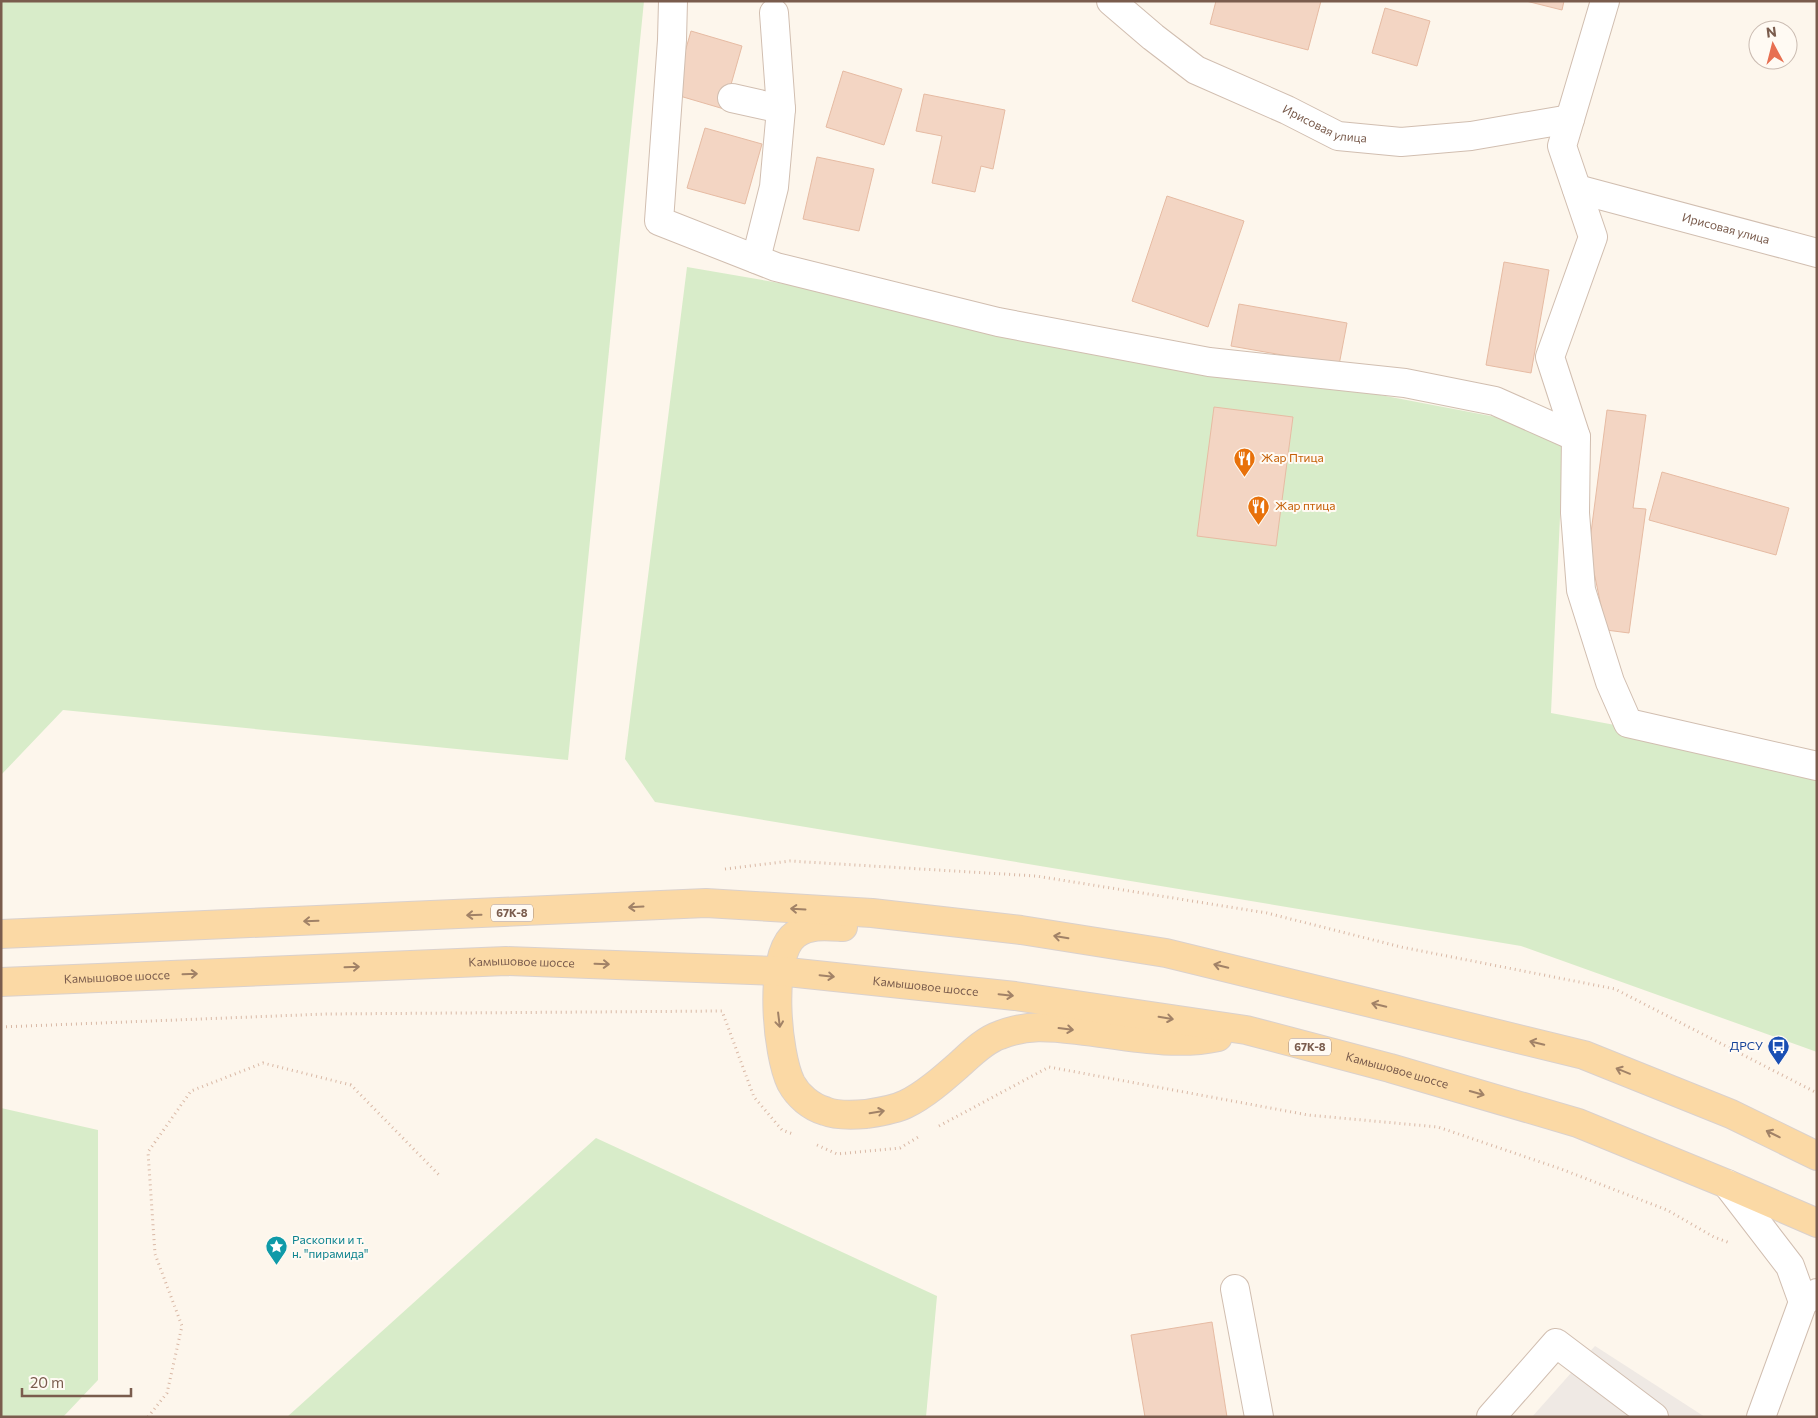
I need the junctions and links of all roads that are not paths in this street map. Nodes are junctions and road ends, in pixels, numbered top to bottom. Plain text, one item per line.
1 (673, 1) edge
2 (1111, 1) edge
3 (1606, 1) edge
4 (774, 13) dead end
5 (732, 98) dead end
6 (780, 109) junction
7 (1570, 119) junction
8 (1577, 189) junction
9 (1817, 253) edge
10 (756, 259) junction
11 (1576, 436) junction
12 (1817, 766) edge
13 (1021, 930) junction
14 (1, 934) edge
15 (778, 971) junction
16 (1, 982) edge
17 (1246, 1030) junction
18 (1817, 1156) edge
19 (1727, 1184) junction
20 (1817, 1223) edge
21 (1235, 1289) dead end
22 (1810, 1298) edge
23 (1259, 1417) edge
24 (1491, 1417) edge
25 (1654, 1417) edge
26 (1761, 1417) edge

1 - 10 street
2 - 7 street, Ирисовая улица
3 - 7 street
4 - 6 street
5 - 6 street
6 - 10 street
7 - 8 street
8 - 9 street, Ирисовая улица
8 - 11 street
10 - 11 street
11 - 12 street
13 -> 14 main road, 67К-8
13 - 15 main road
18 -> 13 main road, 67К-8
16 -> 15 main road, Камышовое шоссе / 67К-8
15 -> 17 main road, Камышовое шоссе / 67К-8
15 -> 17 main road
17 -> 19 main road, Камышовое шоссе / 67К-8
19 - 20 main road, Камышовое шоссе / 67К-8
19 - 22 street
21 - 23 street
22 - 26 street
24 - 25 street

